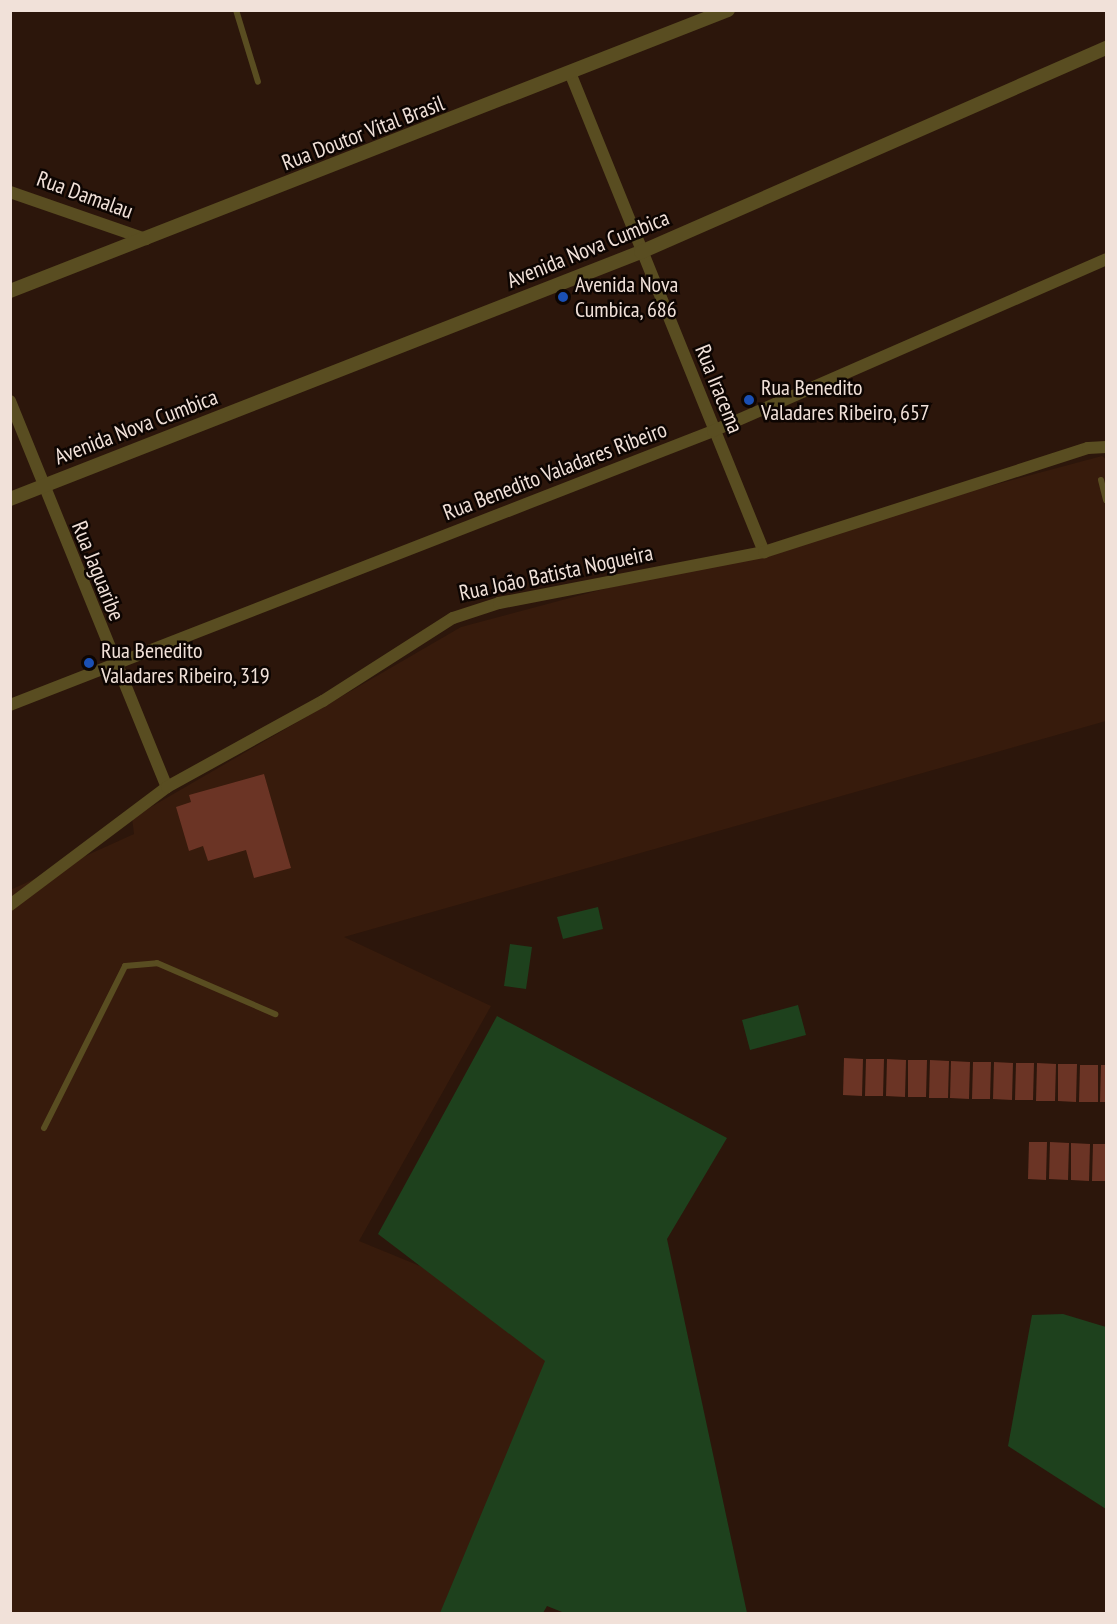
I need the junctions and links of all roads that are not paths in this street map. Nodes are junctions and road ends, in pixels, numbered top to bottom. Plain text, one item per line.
1 (236, 10) edge
2 (728, 10) edge
3 (1107, 48) edge
4 (571, 75) junction
5 (258, 82) dead end
6 (10, 192) edge
7 (146, 239) junction
8 (642, 252) junction
9 (1107, 259) edge
10 (10, 291) edge
11 (10, 401) edge
12 (713, 431) junction
13 (1107, 447) edge
14 (1101, 480) dead end
15 (42, 486) junction
16 (10, 499) edge
17 (1107, 500) edge
18 (764, 552) junction
19 (113, 666) junction
20 (10, 705) edge
21 (167, 787) junction
22 (10, 905) edge
23 (275, 1014) dead end
24 (44, 1128) dead end

1 - 5 lane
2 - 4 street, Rua Doutor Vital Brasil
3 - 8 street, Avenida Nova Cumbica
4 - 7 street, Rua Doutor Vital Brasil
4 - 8 street, Rua Iracema
6 - 7 street, Rua Damalau
7 - 10 street, Rua Doutor Vital Brasil
8 - 12 street, Rua Iracema
8 - 15 street, Avenida Nova Cumbica
9 - 12 street, Rua Benedito Valadares Ribeiro
11 - 15 street, Rua Jaguaribe
12 - 18 street, Rua Iracema
12 - 19 street, Rua Benedito Valadares Ribeiro
13 - 18 street, Rua João Batista Nogueira
14 - 17 lane
15 - 16 street, Avenida Nova Cumbica
15 - 19 street, Rua Jaguaribe
18 - 21 street, Rua João Batista Nogueira
19 - 20 street, Rua Benedito Valadares Ribeiro
19 - 21 street, Rua Jaguaribe
21 - 22 street, Rua João Batista Nogueira
23 - 24 lane

